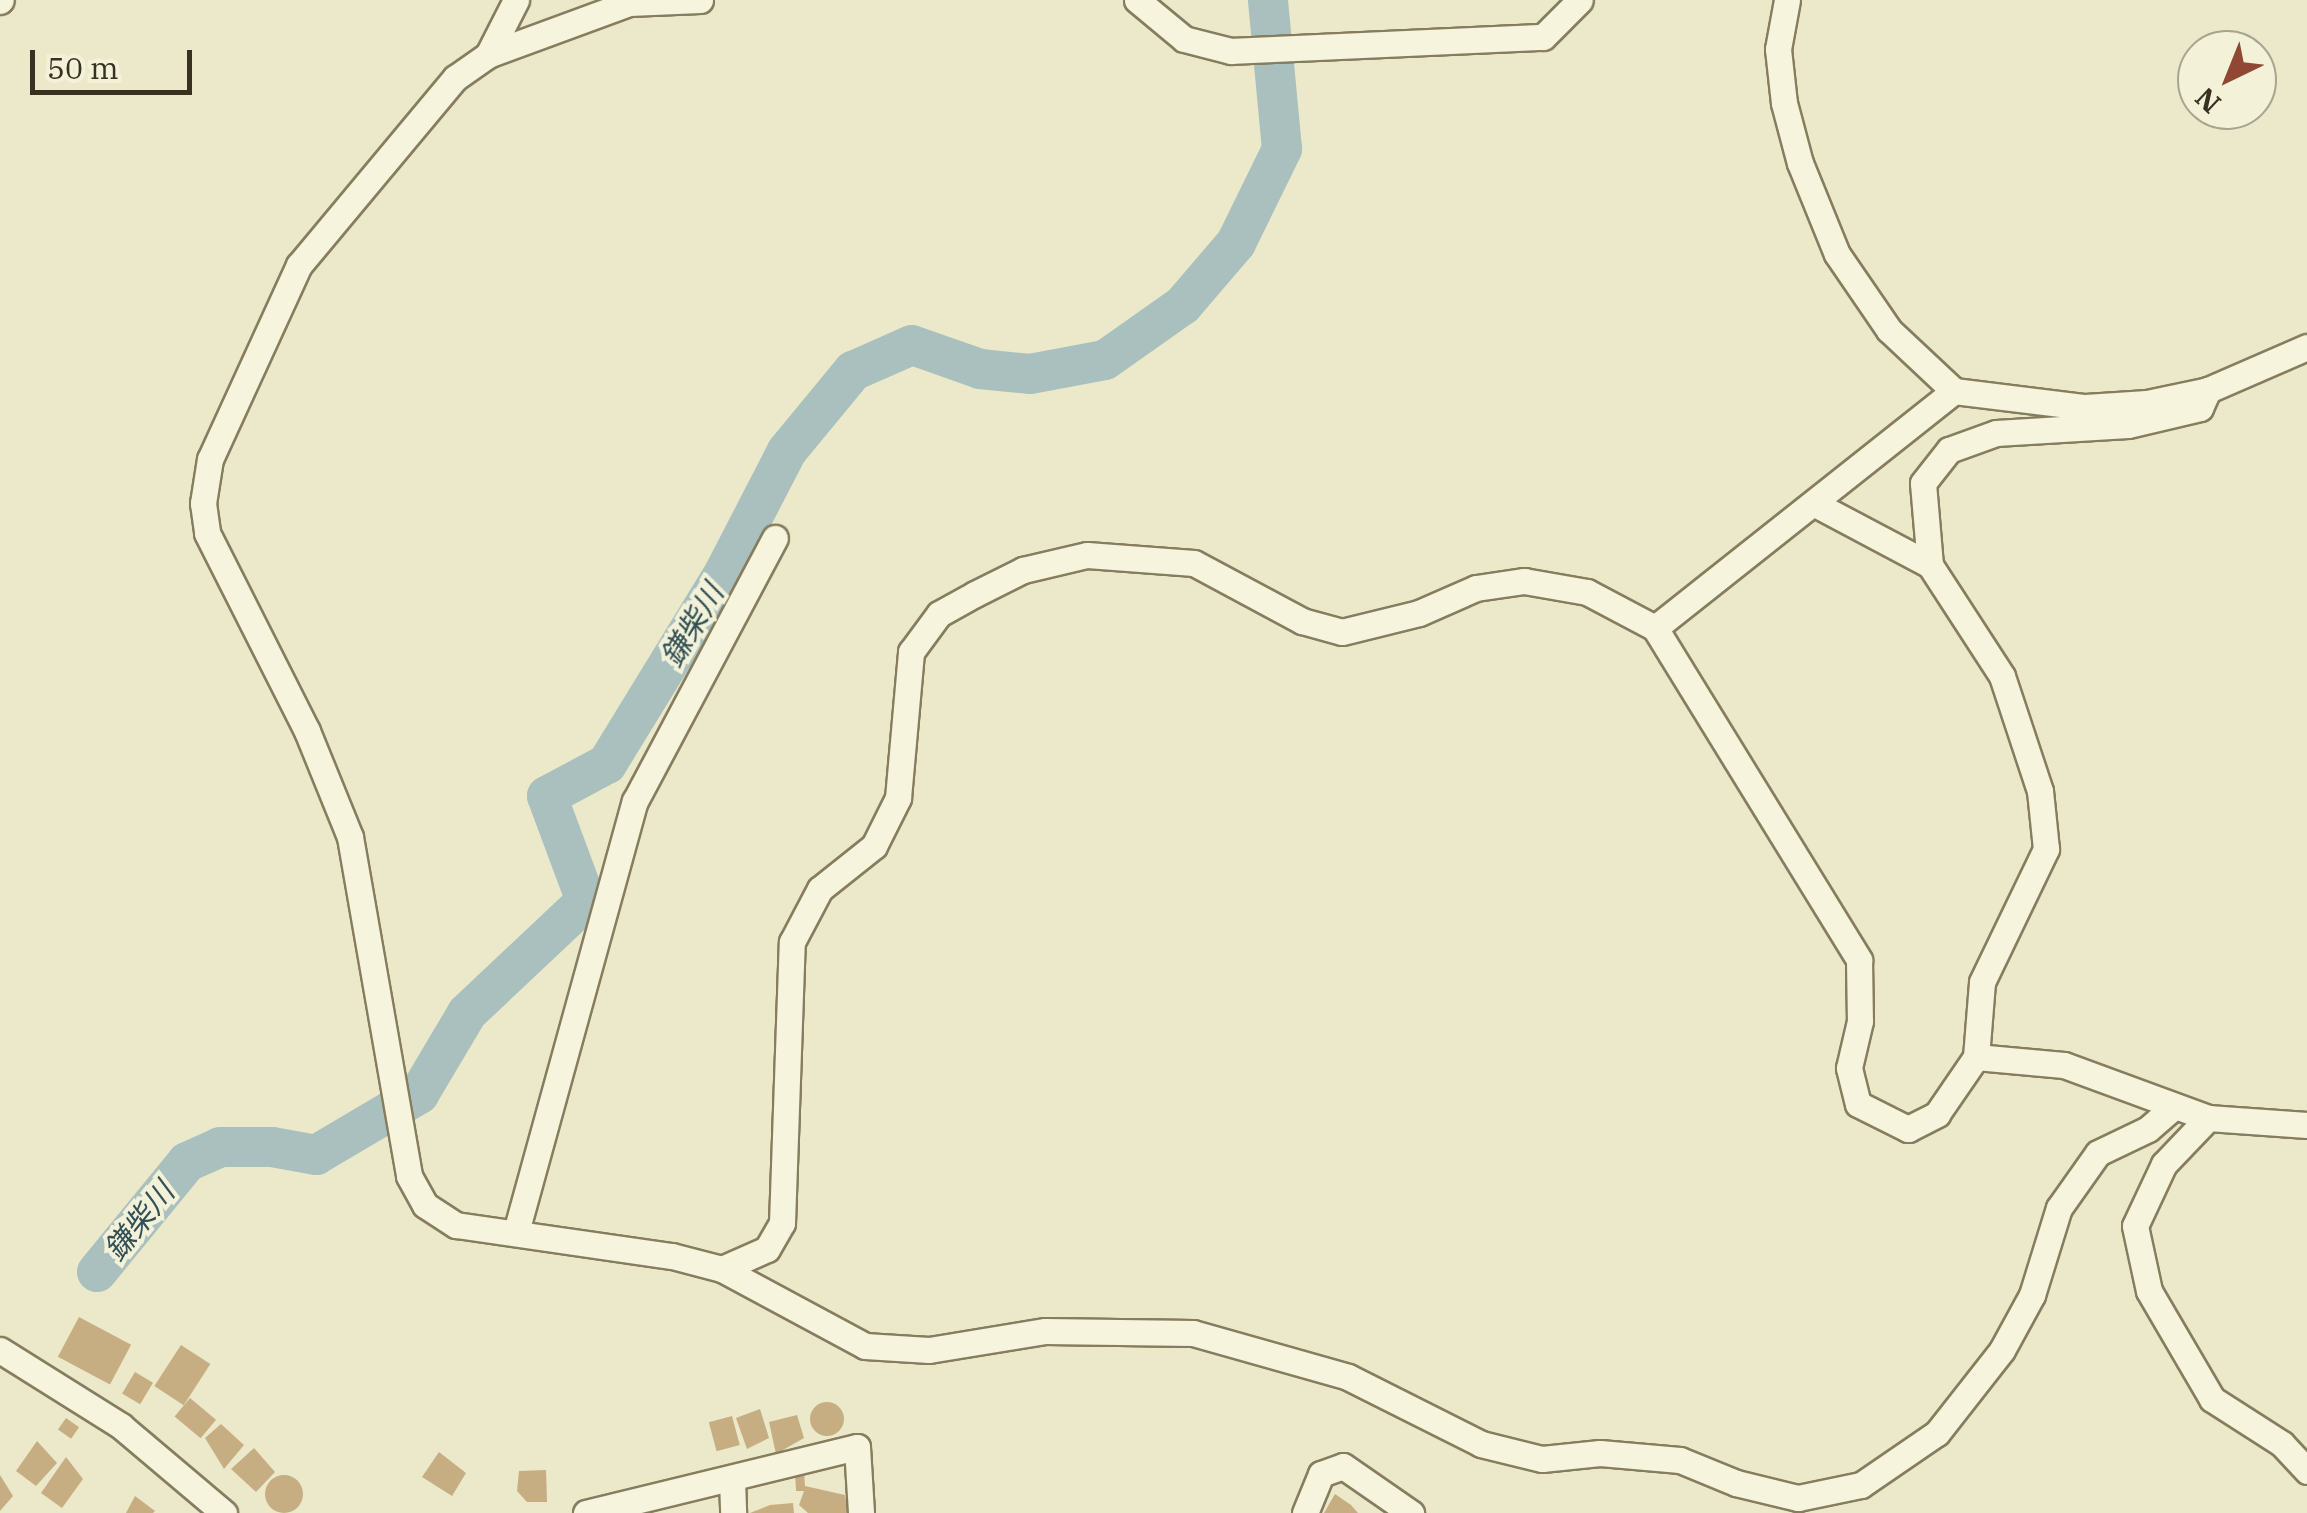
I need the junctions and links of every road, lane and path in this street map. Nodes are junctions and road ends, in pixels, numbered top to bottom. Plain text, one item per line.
1 (516, 0) edge
2 (700, 0) edge
3 (1137, 0) edge
4 (1580, 0) edge
5 (1787, 0) edge
6 (488, 55) junction
7 (2307, 347) edge
8 (2208, 390) junction
9 (1954, 391) junction
10 (1815, 504) junction
11 (775, 538) dead end
12 (1930, 566) junction
13 (1655, 628) junction
14 (1976, 1057) junction
15 (2172, 1108) junction
16 (2208, 1118) junction
17 (2307, 1125) edge
18 (516, 1232) junction
19 (722, 1269) junction
20 (0, 1350) edge
21 (2307, 1471) edge
22 (732, 1479) junction
23 (224, 1513) edge
24 (586, 1513) edge
25 (607, 1513) edge
26 (733, 1513) edge
27 (861, 1513) edge
28 (1305, 1513) edge
29 (1410, 1513) edge

1 - 6 street
2 - 6 street
3 - 4 street
5 - 9 street
6 - 18 street
7 - 8 street
8 - 9 street
8 - 12 street
9 - 10 street
10 - 12 street
10 - 13 street
11 - 18 street
12 - 14 street
13 - 14 street
13 - 19 street
14 - 15 street
15 - 16 street
15 - 19 street
16 - 17 street
16 - 21 street
18 - 19 street
20 - 23 street
22 - 25 street
22 - 26 street
22 - 27 street
24 - 25 street
28 - 29 street

